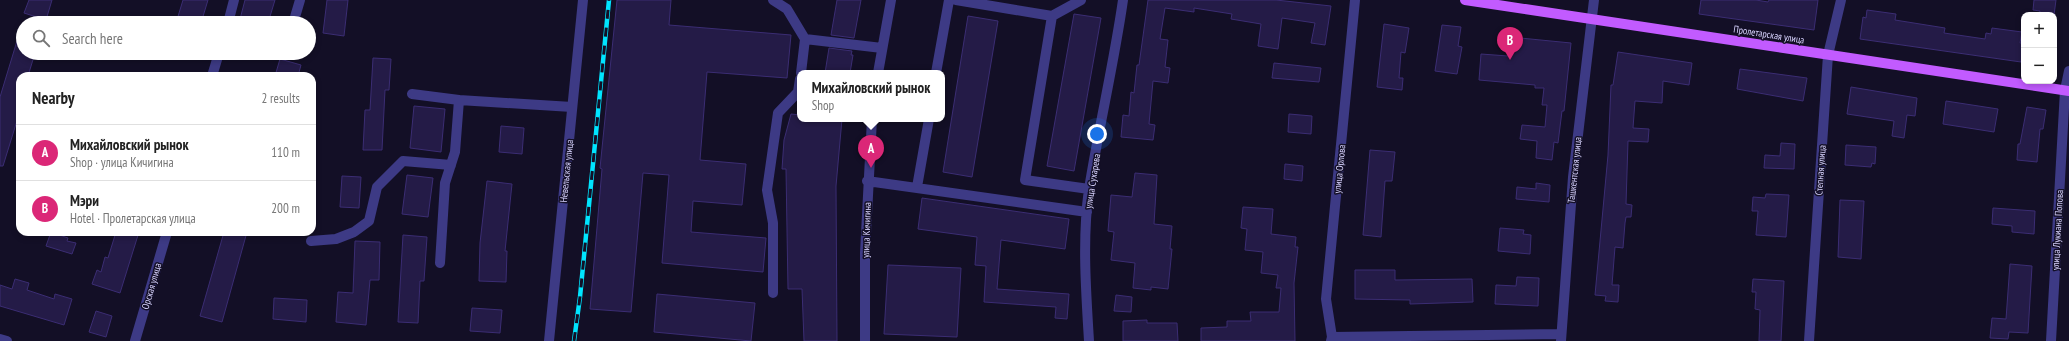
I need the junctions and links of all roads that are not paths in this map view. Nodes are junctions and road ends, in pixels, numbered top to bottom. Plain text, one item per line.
1 (234, 0) edge
2 (300, 0) edge
3 (583, 0) edge
4 (773, 0) edge
5 (891, 0) edge
6 (949, 0) edge
7 (956, 0) edge
8 (1082, 0) edge
9 (1123, 0) edge
10 (1355, 0) edge
11 (1465, 0) edge
12 (1594, 0) edge
13 (1841, 0) edge
14 (230, 16) edge
15 (296, 16) edge
16 (1052, 16) junction
17 (1591, 19) junction
18 (805, 39) junction
19 (882, 48) junction
20 (1828, 55) junction
21 (217, 60) edge
22 (801, 70) edge
23 (878, 70) edge
24 (937, 70) edge
25 (2069, 71) edge
26 (213, 72) edge
27 (2067, 91) edge
28 (797, 93) edge
29 (412, 94) dead end
30 (459, 100) junction
31 (572, 107) junction
32 (872, 122) edge
33 (928, 122) edge
34 (451, 165) junction
35 (867, 181) junction
36 (917, 188) junction
37 (1089, 189) junction
38 (1087, 212) junction
39 (166, 236) edge
40 (311, 241) dead end
41 (440, 263) dead end
42 (773, 293) dead end
43 (1561, 338) edge
44 (0, 339) edge
45 (1331, 339) edge
46 (7, 341) edge
47 (135, 341) edge
48 (549, 341) edge
49 (865, 341) edge
50 (1089, 341) edge
51 (1809, 341) edge
52 (2051, 341) edge

1 - 14 street
2 - 15 street
3 - 31 street, Невельская улица
4 - 18 street
5 - 19 street
6 - 24 street
7 - 16 street
8 - 16 street
9 - 37 street, улица Сухарева
10 - 45 street, улица Орлова
11 - 17 main road, Пролетарская улица
12 - 17 street, Ташкентская улица
13 - 20 street, Степная улица
16 - 37 street
17 - 20 main road, Пролетарская улица
17 - 43 street, Ташкентская улица
18 - 19 street
18 - 22 street
19 - 23 street
20 - 27 main road, Пролетарская улица
20 - 51 street, Степная улица
21 - 26 street
25 - 27 street, улица Лукиана Попова
27 - 52 street, улица Лукиана Попова
28 - 42 street
29 - 30 street
30 - 31 street
30 - 34 street
31 - 48 street, Невельская улица
32 - 35 street, улица Кичигина
33 - 36 street
34 - 40 street
34 - 41 street
35 - 36 street
35 - 49 street, улица Кичигина
36 - 38 street
37 - 38 street, улица Сухарева
38 - 50 street, улица Сухарева
39 - 47 street, Орская улица
43 - 45 street
44 - 46 street

